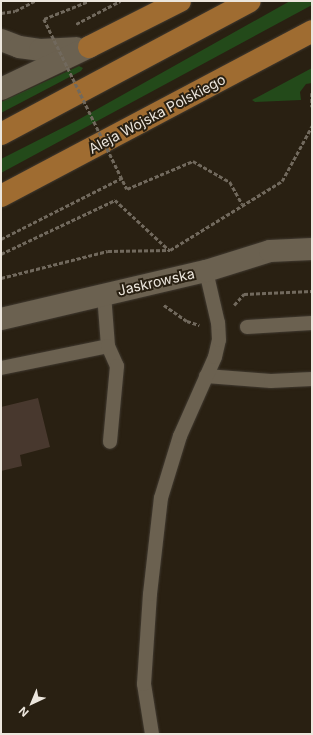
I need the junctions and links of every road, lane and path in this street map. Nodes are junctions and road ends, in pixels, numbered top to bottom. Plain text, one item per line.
1 (35, 1) edge
2 (89, 1) edge
3 (120, 1) edge
4 (180, 1) edge
5 (250, 1) edge
6 (1, 12) edge
7 (73, 25) dead end
8 (312, 31) edge
9 (59, 32) dead end
10 (52, 36) junction
11 (1, 40) edge
12 (89, 47) junction
13 (1, 88) edge
14 (312, 93) edge
15 (312, 107) edge
16 (312, 126) edge
17 (1, 134) edge
18 (122, 178) junction
19 (1, 196) edge
20 (242, 204) junction
21 (1, 239) edge
22 (312, 249) edge
23 (170, 250) junction
24 (1, 254) edge
25 (206, 271) junction
26 (1, 278) edge
27 (312, 291) edge
28 (104, 294) junction
29 (162, 304) dead end
30 (1, 319) edge
31 (218, 323) junction
32 (312, 323) edge
33 (247, 328) dead end
34 (108, 346) junction
35 (1, 368) edge
36 (206, 376) junction
37 (312, 379) edge
38 (110, 442) dead end
39 (152, 734) edge

1 - 6 path
2 - 10 path, bridge
3 - 7 path
4 - 12 main road
5 - 17 main road
8 - 19 main road, Aleja Wojska Polskiego
9 - 10 path
10 - 18 path, bridge
11 - 12 street
12 - 13 street
14 - 15 path
16 - 20 path
18 - 20 path, bridge
18 - 21 path
20 - 23 path
22 - 25 street, Jaskrowska
23 - 24 path
23 - 26 path
25 - 28 street, Jaskrowska
25 - 31 lane
27 - 31 path
28 - 30 street, Jaskrowska
28 - 34 lane
29 - 31 path
31 - 36 lane
32 - 33 lane
34 - 35 lane
34 - 38 lane
36 - 37 lane
36 - 39 lane

